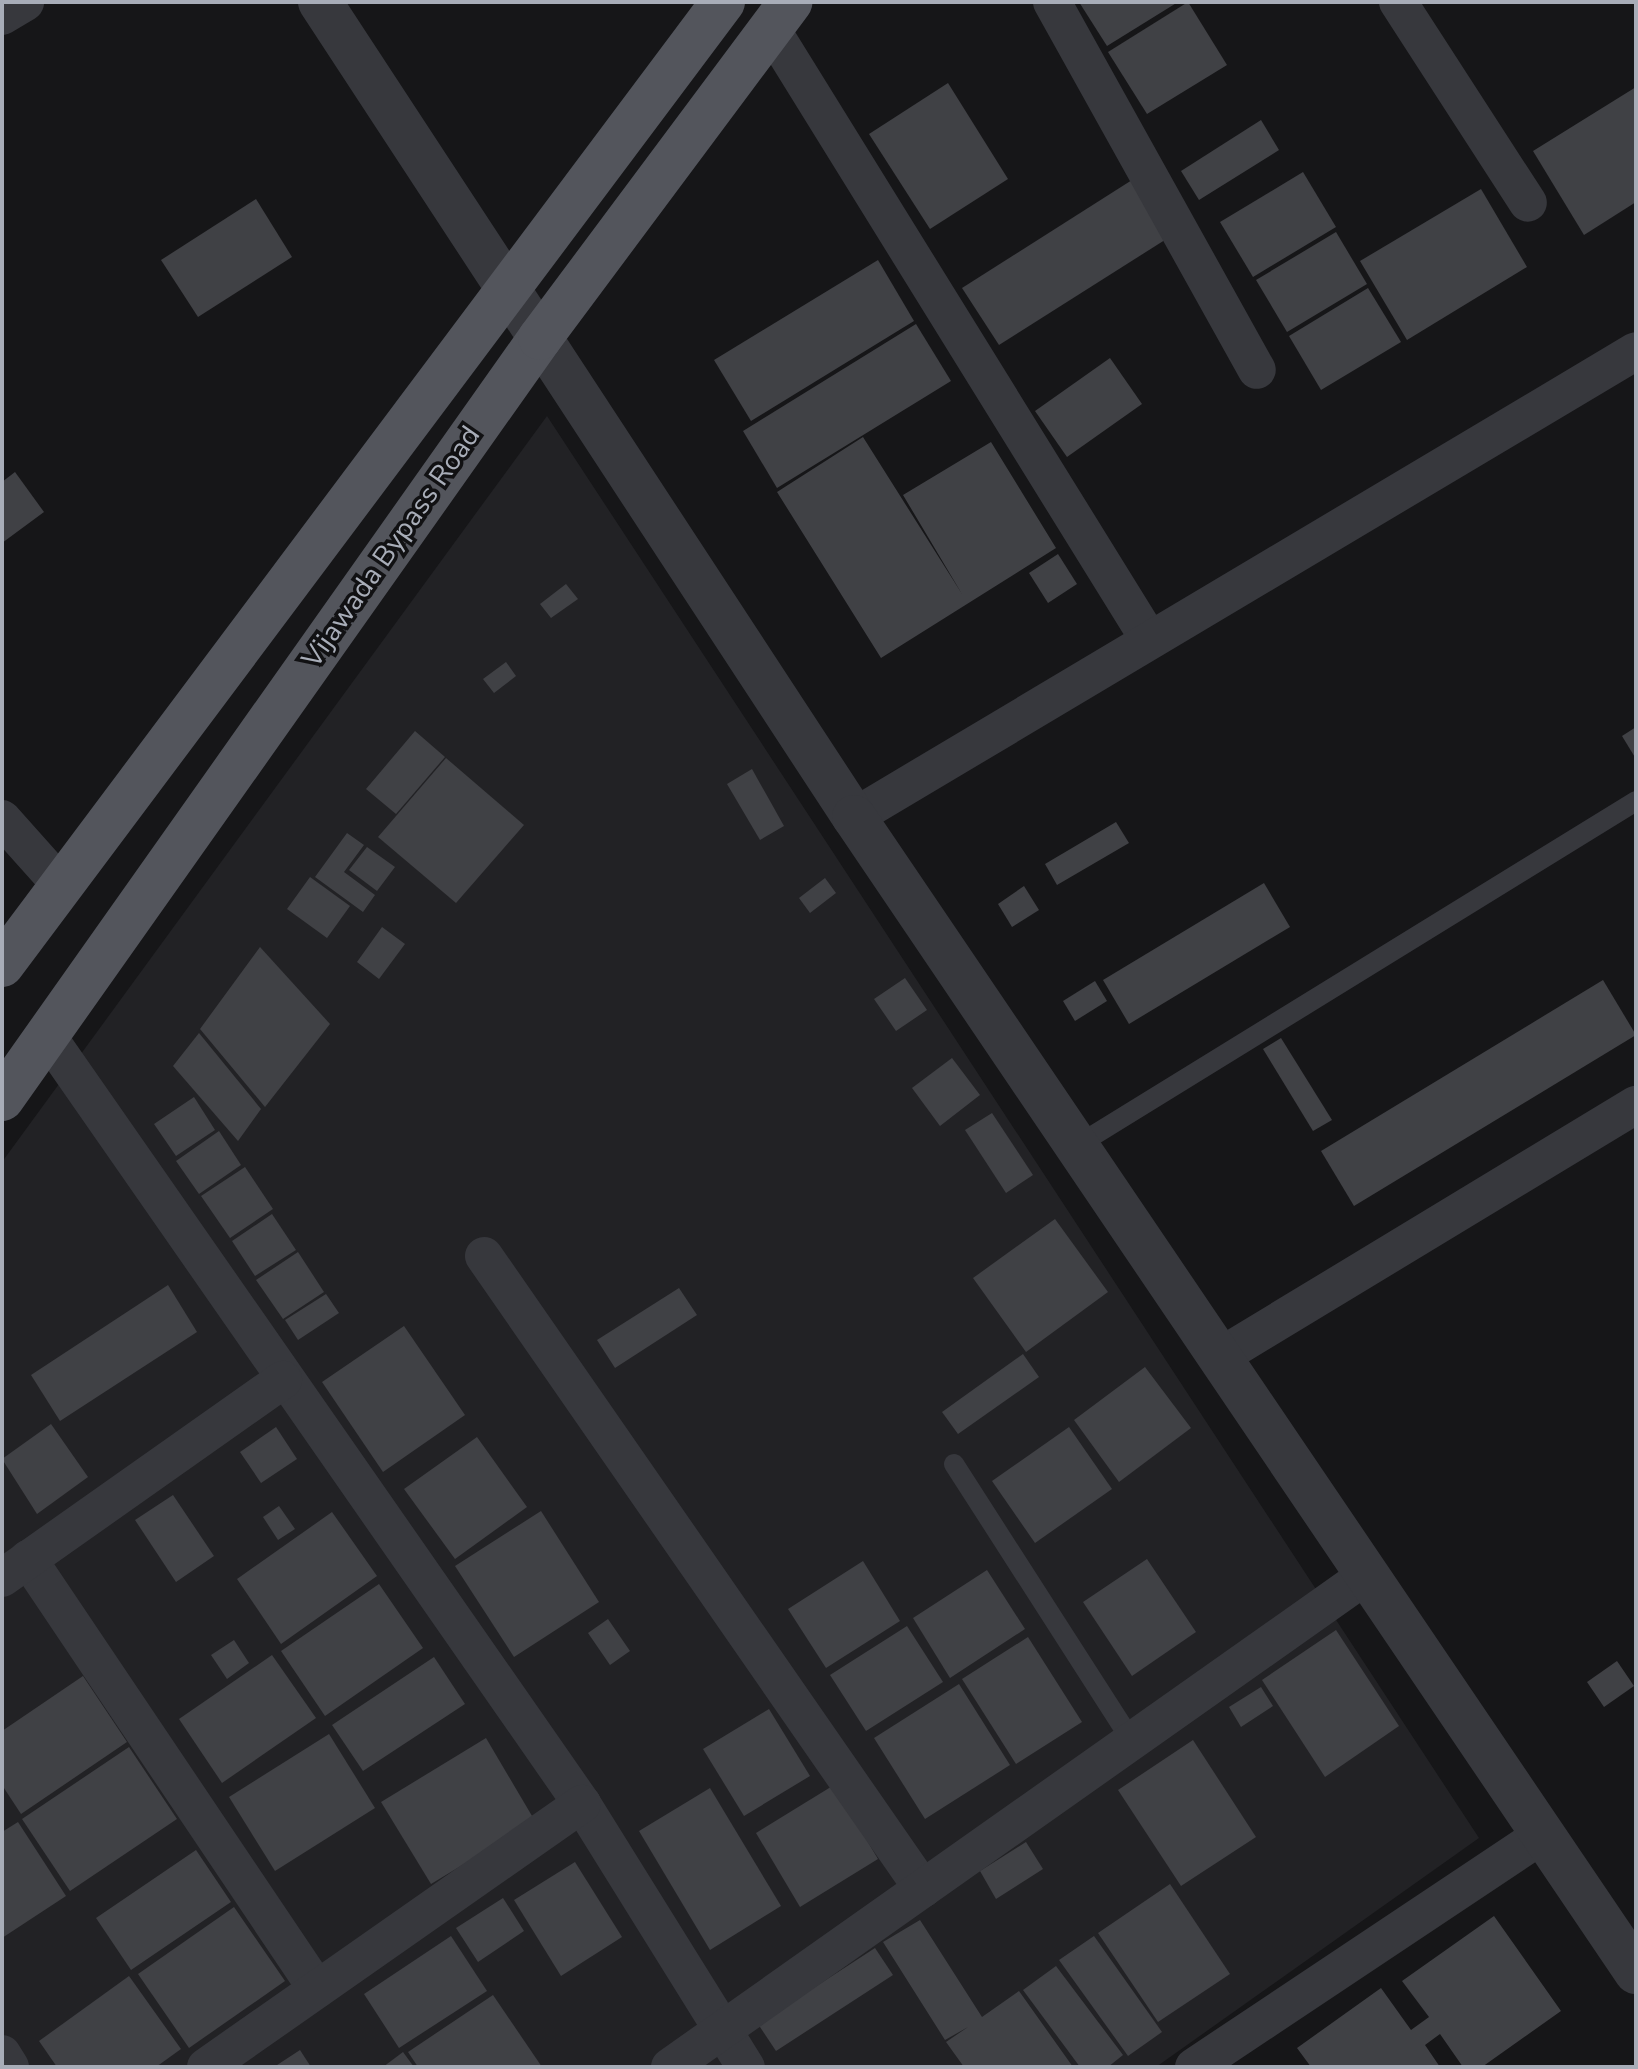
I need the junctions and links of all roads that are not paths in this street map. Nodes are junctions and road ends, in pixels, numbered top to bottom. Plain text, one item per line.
1 (25, 2) edge
2 (320, 2) edge
3 (723, 2) edge
4 (1052, 2) edge
5 (1398, 2) edge
6 (781, 15) edge
7 (2, 16) edge
8 (1528, 203) dead end
9 (511, 289) junction
10 (540, 338) junction
11 (1636, 351) edge
12 (1257, 370) dead end
13 (1147, 636) junction
14 (1636, 801) edge
15 (854, 817) junction
16 (2, 819) edge
17 (61, 885) junction
18 (2, 965) edge
19 (48, 1037) junction
20 (2, 1099) edge
21 (1636, 1105) edge
22 (1081, 1143) junction
23 (484, 1256) dead end
24 (1221, 1356) junction
25 (283, 1380) junction
26 (954, 1464) dead end
27 (15, 1568) edge
28 (1367, 1575) junction
29 (1131, 1740) junction
30 (582, 1804) junction
31 (1542, 1835) junction
32 (923, 1889) junction
33 (1636, 1972) edge
34 (317, 1989) junction
35 (721, 2033) junction
36 (2, 2054) edge
37 (10, 2067) edge
38 (206, 2067) edge
39 (670, 2067) edge
40 (746, 2067) edge
41 (1194, 2067) edge

1 - 7 street
2 - 9 street
3 - 9 main road, Vijawada Bypass Road
4 - 12 street
5 - 8 street
6 - 10 main road, Vijawada Bypass Road
6 - 13 street
9 - 10 street
9 - 17 main road, Vijawada Bypass Road
10 - 15 street
10 - 19 main road, Vijawada Bypass Road
11 - 13 street
13 - 15 street
14 - 22 lane
15 - 22 street
16 - 17 street
17 - 18 main road, Vijawada Bypass Road
19 - 20 main road, Vijawada Bypass Road
19 - 25 street
21 - 24 street
22 - 24 street
23 - 32 street
24 - 28 street
25 - 27 street
25 - 30 street
26 - 29 lane
27 - 34 street
28 - 29 street
28 - 31 street
29 - 32 street
30 - 34 street
30 - 35 street
31 - 33 street
31 - 41 street
32 - 35 street
34 - 38 street
35 - 39 street
35 - 40 street
36 - 37 street

